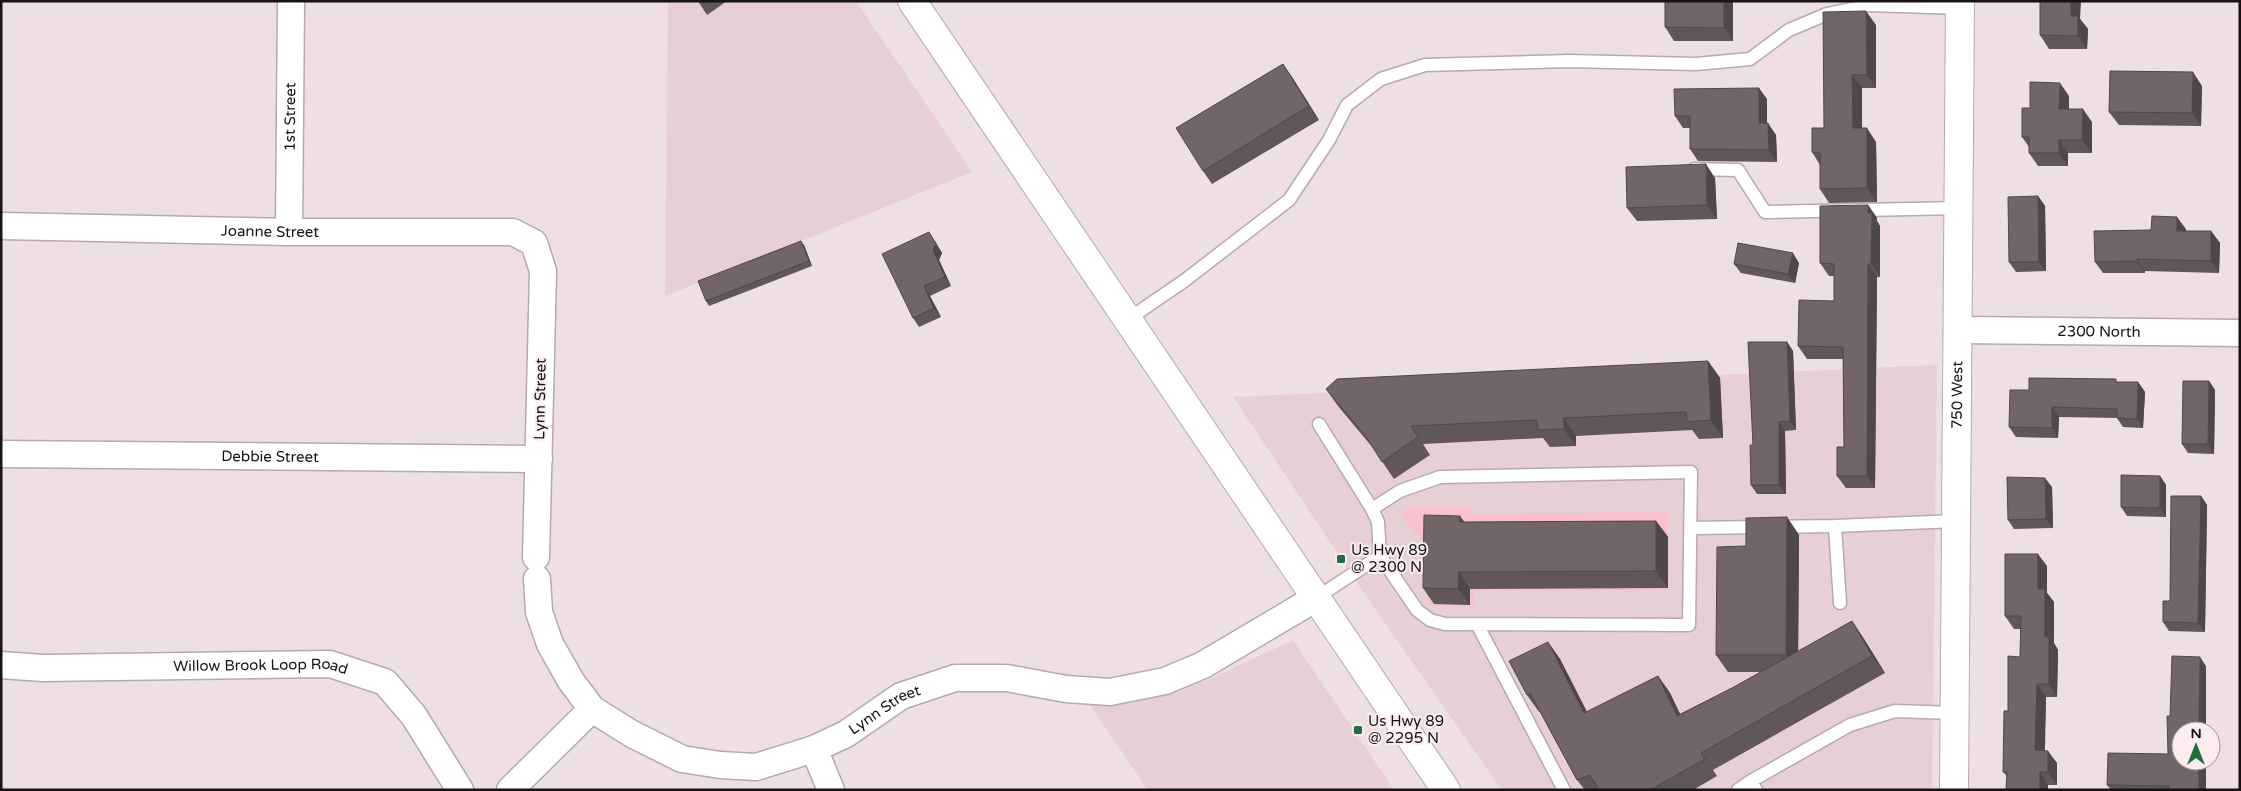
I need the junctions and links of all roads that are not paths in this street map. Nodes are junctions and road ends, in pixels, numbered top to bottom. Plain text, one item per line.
1 (291, 1) edge
2 (912, 1) edge
3 (1960, 5) edge
4 (1683, 169) edge
5 (1959, 208) junction
6 (1, 226) edge
7 (289, 232) junction
8 (534, 243) joint
9 (1127, 320) junction
10 (1958, 330) junction
11 (2240, 333) edge
12 (1319, 424) dead end
13 (1, 454) edge
14 (539, 459) junction
15 (1372, 509) junction
16 (1956, 521) junction
17 (1835, 526) junction
18 (1691, 528) junction
19 (1380, 556) junction
20 (1316, 598) junction
21 (1840, 603) dead end
22 (1478, 626) junction
23 (1, 665) edge
24 (592, 709) junction
25 (1954, 713) junction
26 (814, 749) junction
27 (1753, 786) edge
28 (460, 790) edge
29 (510, 790) edge
30 (831, 790) edge
31 (1446, 790) edge
32 (1564, 790) edge
33 (1738, 790) edge
34 (1954, 790) edge

1 - 7 street, 1st Street
2 - 9 main road
3 - 5 main road, 750 West
3 - 9 lane
4 - 5 lane
5 - 10 main road, 750 West
6 - 7 street, Joanne Street
7 - 8 street, Joanne Street
8 - 14 street, Lynn Street
9 - 20 main road
10 - 11 street, 2300 North
10 - 16 main road, 750 West
12 - 15 lane
13 - 14 street, Debbie Street
14 - 24 street, Lynn Street
15 - 18 lane
15 - 19 lane
16 - 17 lane
16 - 25 main road, 750 West
17 - 18 lane
17 - 21 lane
18 - 22 lane
19 - 20 lane
19 - 22 lane
20 - 26 street, Lynn Street
20 - 31 main road
22 - 32 lane
23 - 28 street, Willow Brook Loop Road
24 - 26 street, Lynn Street
24 - 29 street
25 - 27 lane
25 - 34 main road, 750 West
26 - 30 street
27 - 33 lane

